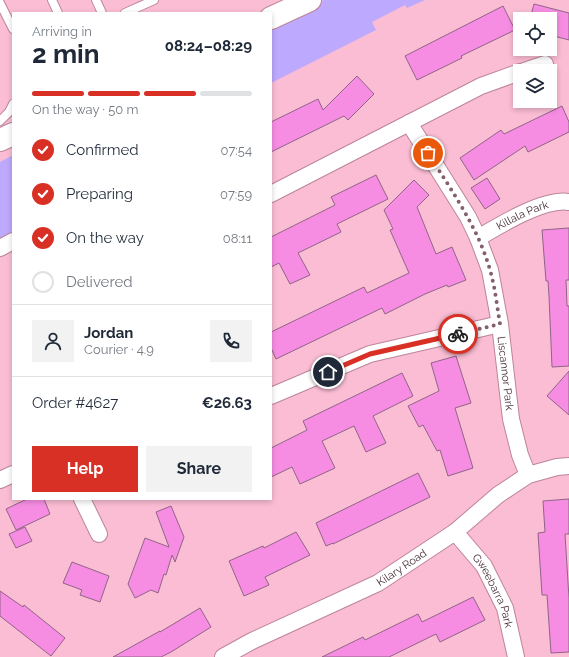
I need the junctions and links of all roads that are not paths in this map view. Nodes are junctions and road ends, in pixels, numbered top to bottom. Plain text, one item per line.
1 (52, 0) edge
2 (96, 0) edge
3 (154, 0) edge
4 (310, 0) edge
5 (0, 3) edge
6 (58, 12) edge
7 (102, 12) edge
8 (127, 12) edge
9 (272, 18) edge
10 (12, 27) edge
11 (513, 75) edge
12 (12, 106) edge
13 (0, 121) edge
14 (409, 123) junction
15 (12, 134) edge
16 (0, 140) edge
17 (272, 193) edge
18 (569, 202) edge
19 (478, 238) junction
20 (12, 241) edge
21 (0, 248) edge
22 (500, 324) junction
23 (272, 396) edge
24 (569, 466) edge
25 (12, 474) edge
26 (528, 475) junction
27 (0, 480) edge
28 (82, 500) edge
29 (455, 532) junction
30 (99, 534) dead end
31 (223, 657) edge
32 (516, 657) edge

1 - 6 lane
2 - 7 lane
3 - 8 lane
4 - 9 main road
5 - 10 lane
11 - 14 street
12 - 13 lane
14 - 17 street
14 - 19 street, Liscannor Park
15 - 16 main road
18 - 19 street, Killala Park
19 - 22 street, Liscannor Park
20 - 21 street
22 - 23 street
22 - 26 street, Liscannor Park
24 - 26 street, Kilary Road
25 - 27 street
26 - 29 street, Kilary Road
28 - 30 street
29 - 31 street, Kilary Road
29 - 32 street, Gweebarra Park

